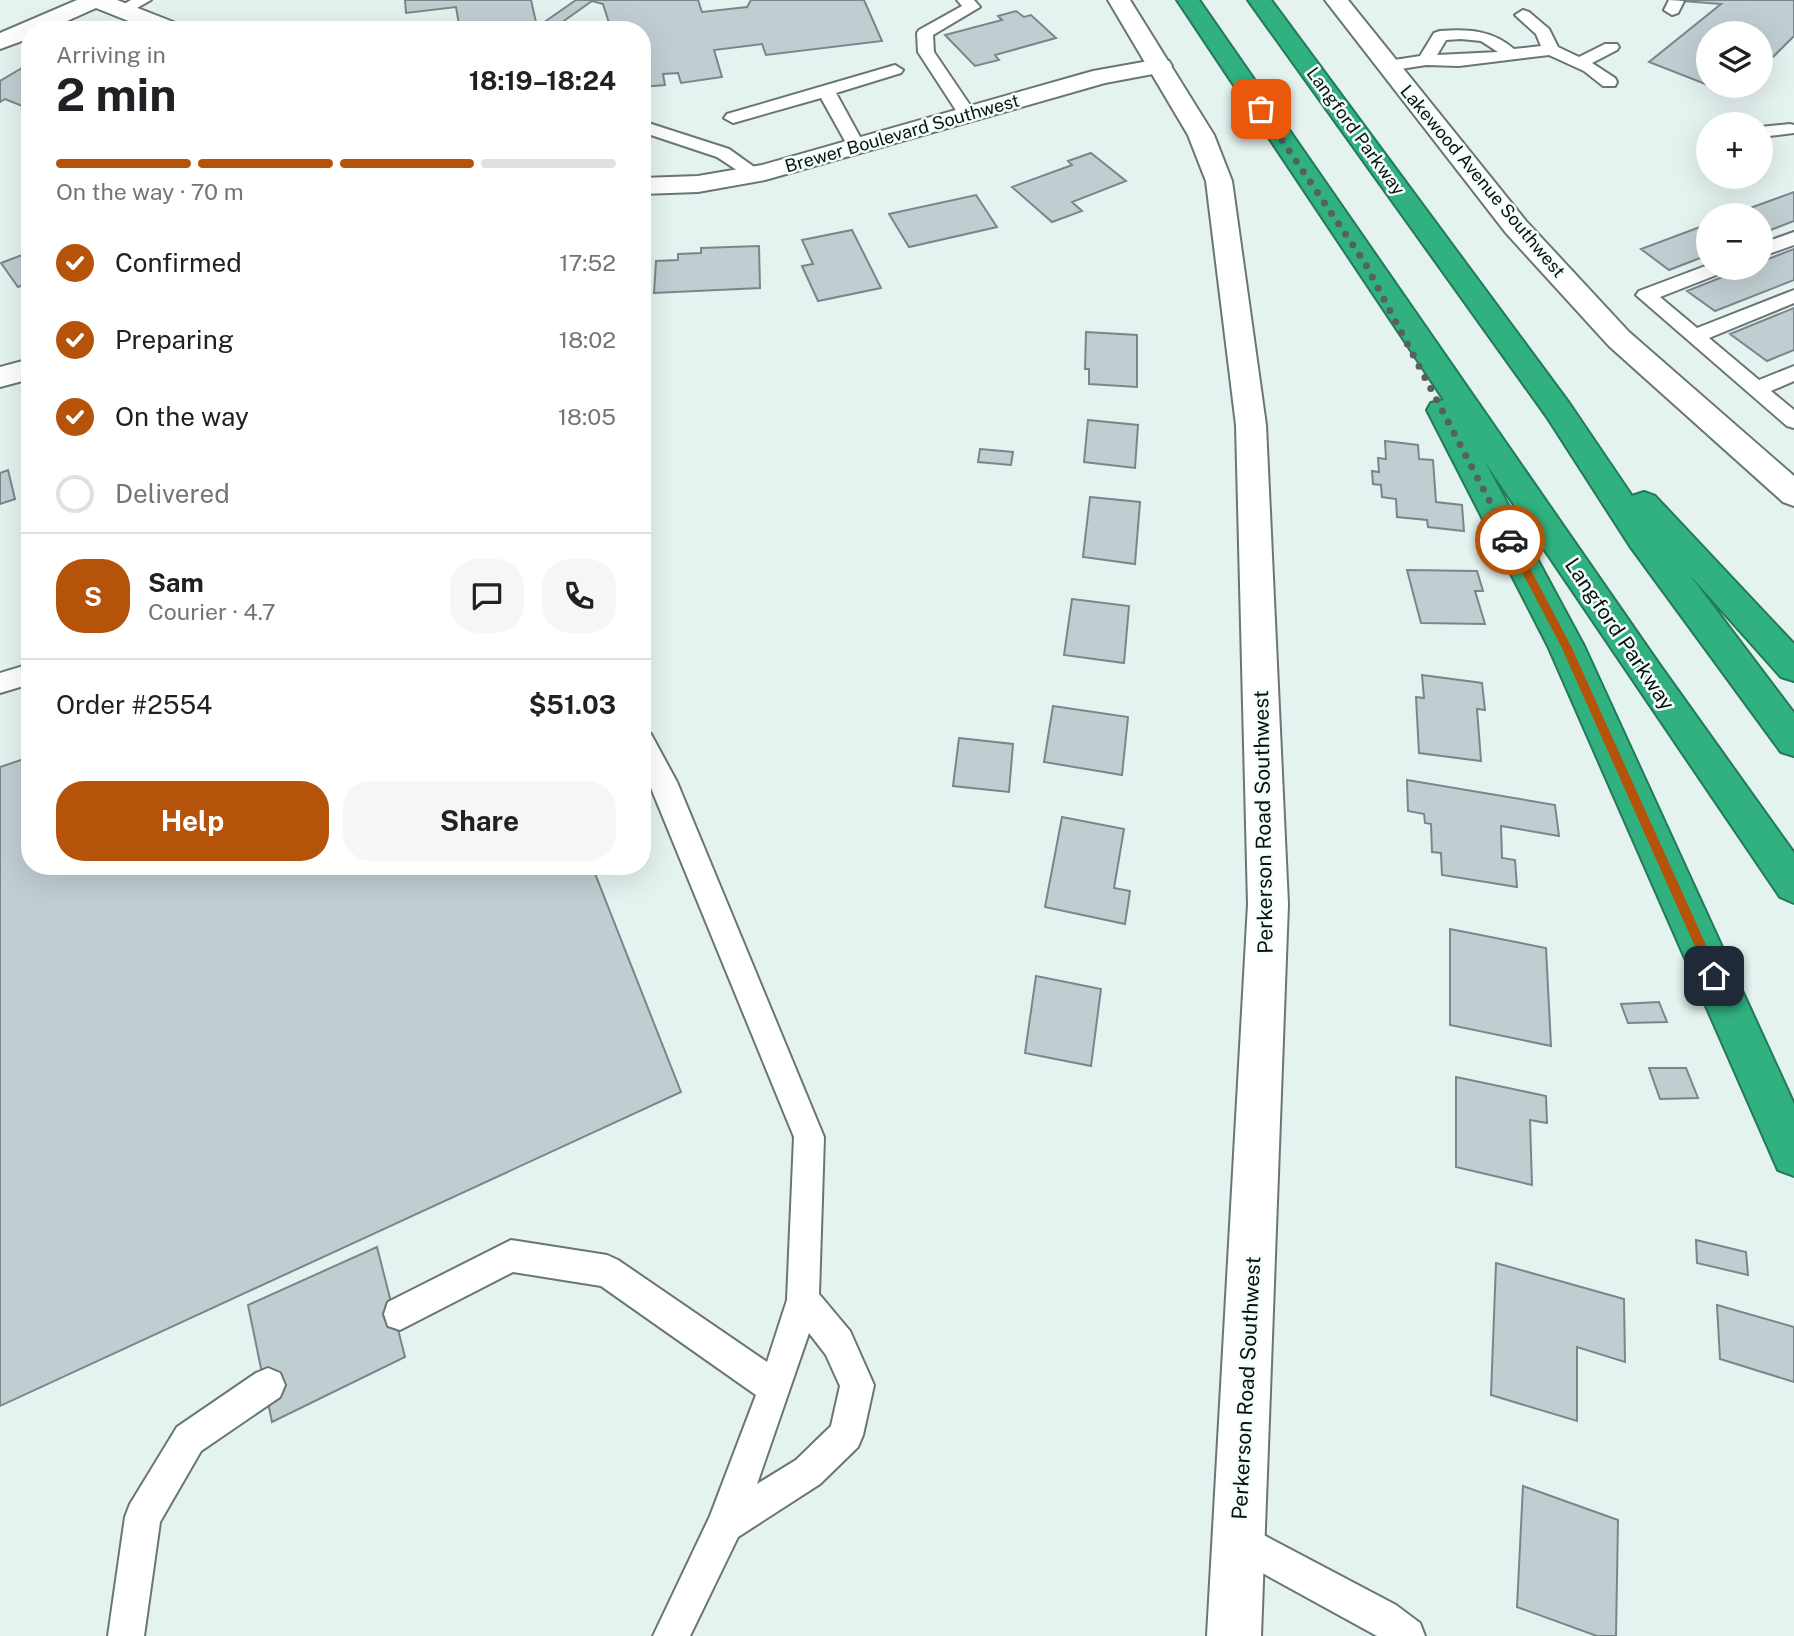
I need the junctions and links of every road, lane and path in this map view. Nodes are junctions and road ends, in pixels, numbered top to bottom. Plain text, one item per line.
1 (96, 0) edge
2 (143, 0) edge
3 (965, 0) edge
4 (1119, 0) edge
5 (1188, 0) edge
6 (1259, 0) edge
7 (1336, 0) edge
8 (121, 10) junction
9 (1523, 15) dead end
10 (48, 21) edge
11 (150, 21) edge
12 (21, 33) edge
13 (0, 42) edge
14 (1548, 43) junction
15 (1611, 47) dead end
16 (1505, 49) junction
17 (1426, 60) junction
18 (1579, 63) junction
19 (1160, 66) junction
20 (1388, 66) junction
21 (895, 71) dead end
22 (1609, 82) dead end
23 (826, 91) junction
24 (967, 114) junction
25 (733, 118) dead end
26 (651, 129) edge
27 (1790, 130) dead end
28 (1773, 131) edge
29 (856, 146) junction
30 (755, 174) junction
31 (651, 186) edge
32 (1794, 238) edge
33 (1773, 246) edge
34 (1365, 263) junction
35 (1696, 276) edge
36 (1794, 296) edge
37 (1694, 337) junction
38 (21, 371) edge
39 (1794, 373) edge
40 (0, 377) edge
41 (1756, 389) junction
42 (1558, 410) junction
43 (1794, 421) edge
44 (1788, 483) edge
45 (1794, 667) edge
46 (21, 677) edge
47 (0, 683) edge
48 (1794, 741) edge
49 (651, 758) edge
50 (1794, 885) edge
51 (1794, 1154) edge
52 (803, 1300) junction
53 (400, 1314) dead end
54 (268, 1385) dead end
55 (775, 1388) junction
56 (725, 1524) junction
57 (1239, 1540) junction
58 (126, 1636) edge
59 (671, 1636) edge
60 (1234, 1636) edge
61 (1407, 1636) edge

1 - 8 street
1 - 10 street
2 - 8 lane
3 - 24 lane
4 - 19 street
5 - 34 highway, Langford Parkway
6 - 42 highway, Langford Parkway
7 - 20 street, Lakewood Avenue Southwest
8 - 11 street
9 - 14 lane
12 - 13 street
14 - 16 lane
14 - 18 lane
15 - 18 lane
16 - 17 lane
16 - 17 lane
17 - 20 lane
18 - 22 lane
19 - 24 street, Brewer Boulevard Southwest
19 - 57 street, Perkerson Road Southwest
20 - 44 street, Lakewood Avenue Southwest
21 - 23 lane
23 - 25 lane
23 - 29 lane
24 - 29 street, Brewer Boulevard Southwest
26 - 30 lane
27 - 28 lane
29 - 30 street, Brewer Boulevard Southwest
30 - 31 street, Brewer Boulevard Southwest
32 - 33 lane
34 - 50 highway, Langford Parkway
34 - 51 highway
35 - 37 lane
36 - 37 lane
37 - 41 lane
38 - 40 street
39 - 41 lane
41 - 43 lane
42 - 45 highway
42 - 48 highway, Langford Parkway
46 - 47 lane
49 - 52 lane
52 - 55 lane
52 - 56 lane
53 - 55 lane
54 - 58 lane
55 - 56 lane
56 - 59 lane
57 - 60 street, Perkerson Road Southwest
57 - 61 lane

